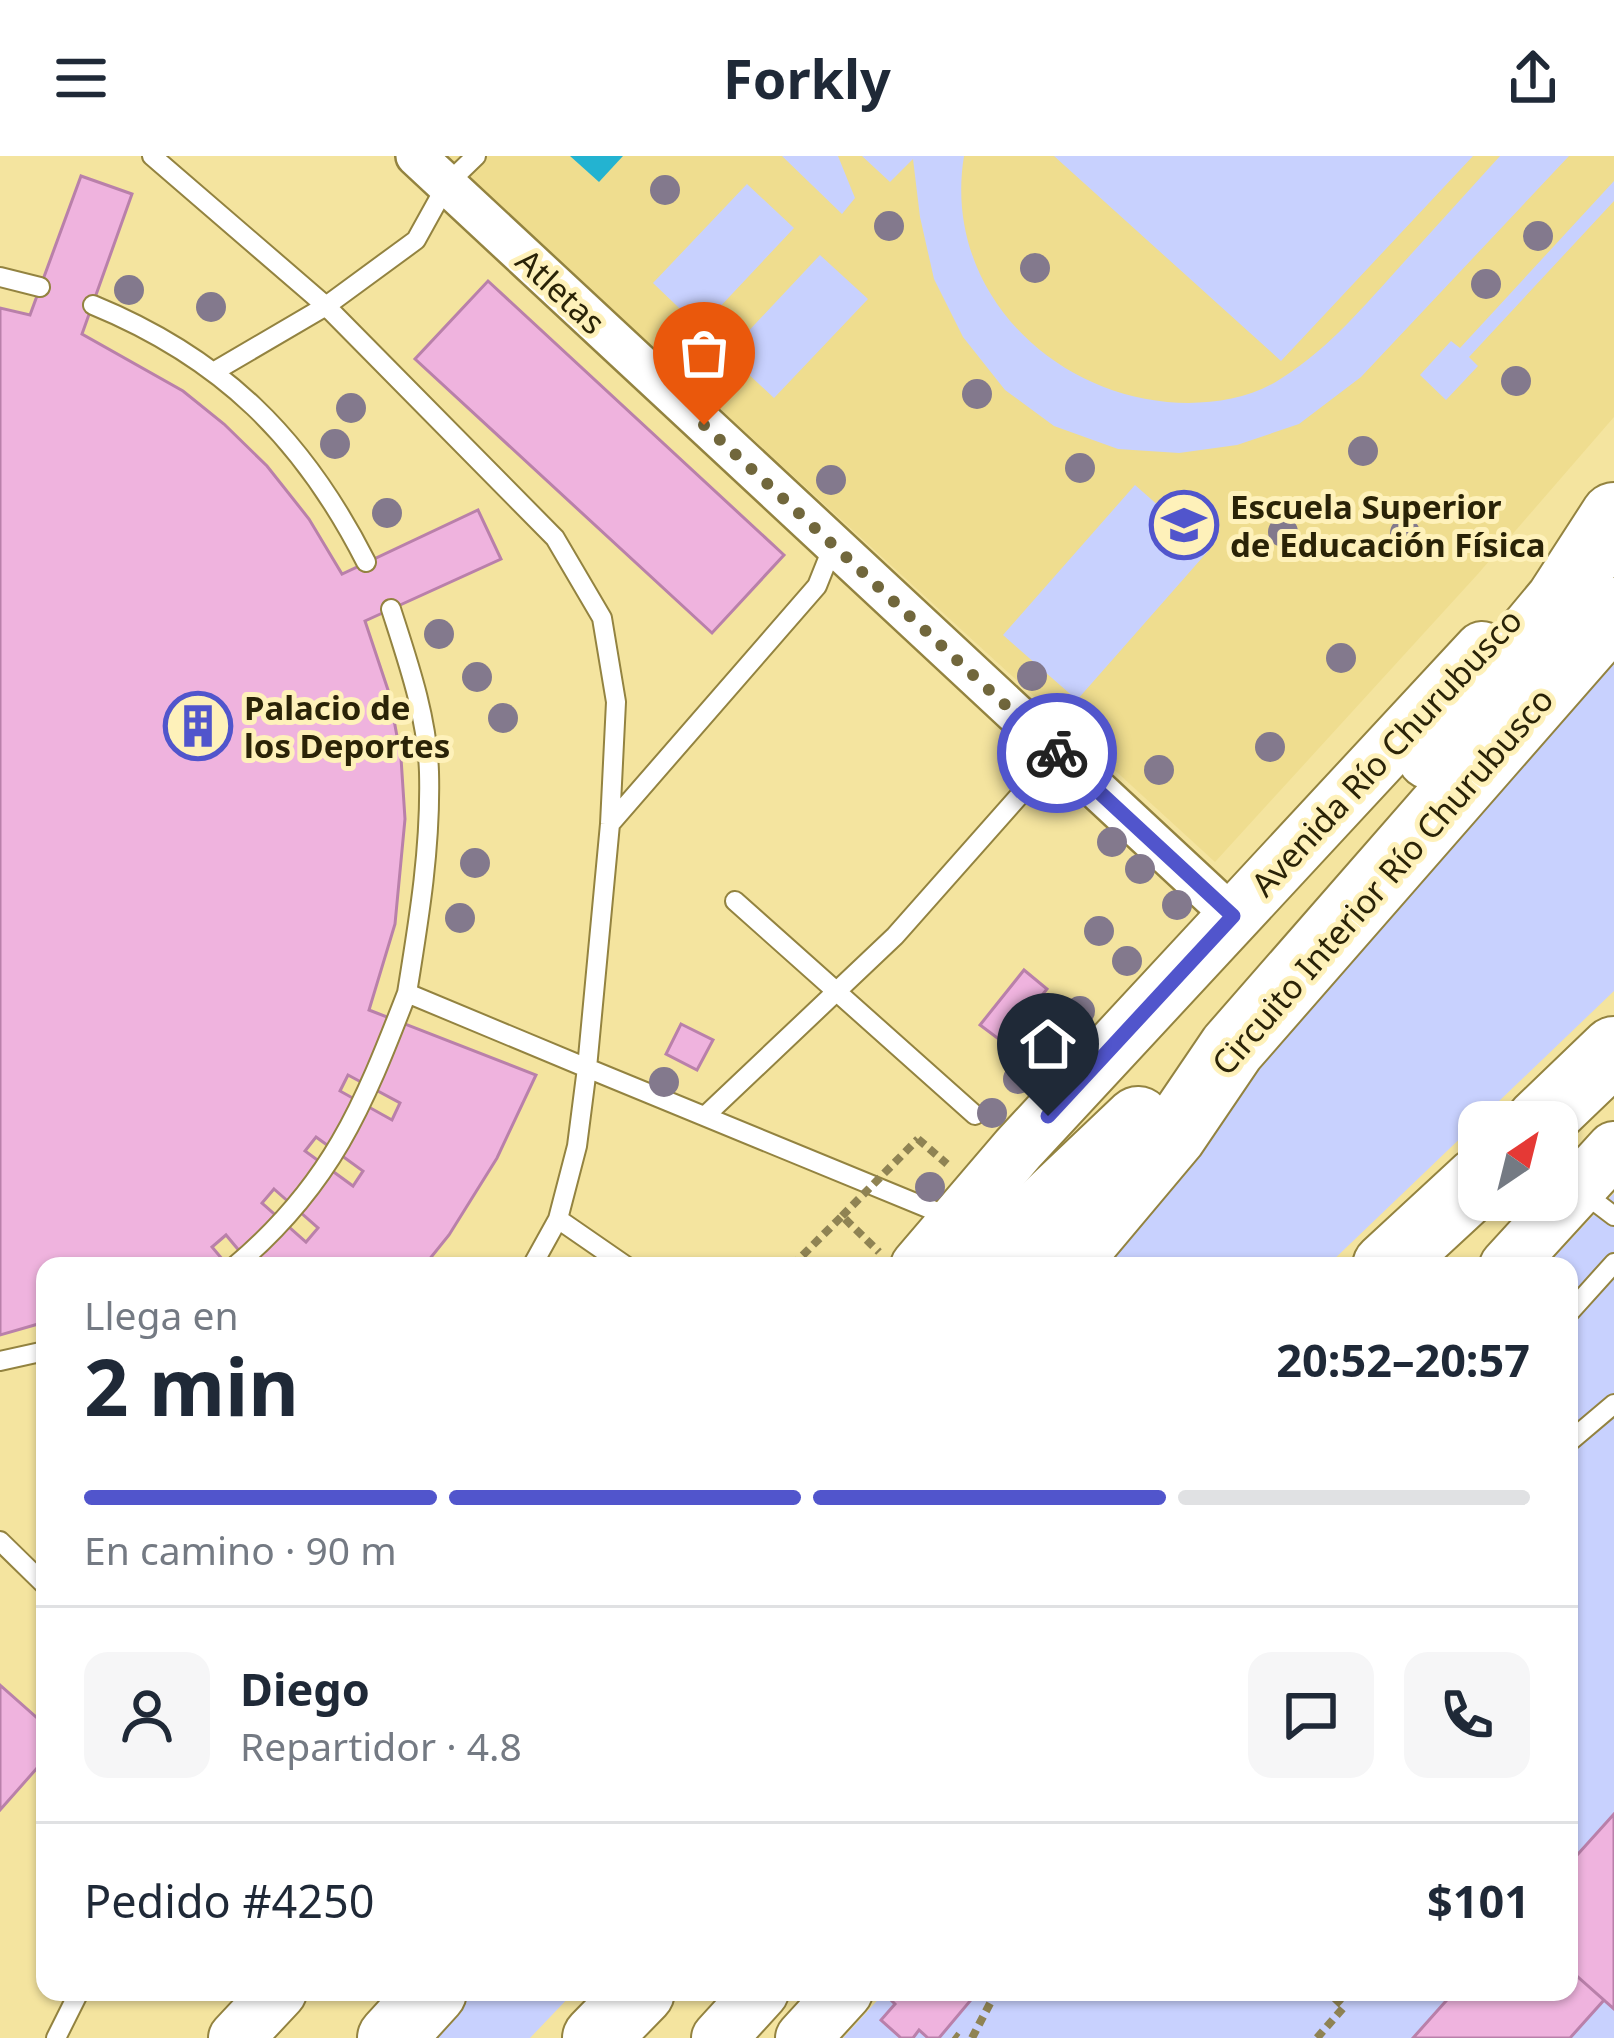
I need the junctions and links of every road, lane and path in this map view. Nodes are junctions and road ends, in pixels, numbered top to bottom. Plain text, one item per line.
1 (152, 156) edge
2 (416, 156) edge
3 (476, 156) edge
4 (447, 184) junction
5 (0, 277) edge
6 (40, 286) dead end
7 (93, 305) dead end
8 (326, 306) junction
9 (215, 371) junction
10 (1614, 506) edge
11 (1614, 516) edge
12 (833, 546) junction
13 (366, 562) dead end
14 (391, 609) dead end
15 (1614, 611) edge
16 (1057, 753) junction
17 (610, 824) junction
18 (1385, 869) junction
19 (735, 901) dead end
20 (1233, 916) junction
21 (407, 993) junction
22 (836, 994) junction
23 (1232, 1048) junction
24 (1614, 1050) edge
25 (587, 1068) junction
26 (1561, 1101) edge
27 (975, 1115) dead end
28 (705, 1116) junction
29 (917, 1139) dead end
30 (1614, 1149) edge
31 (1458, 1199) edge
32 (1595, 1203) edge
33 (1458, 1204) edge
34 (842, 1216) junction
35 (558, 1220) junction
36 (970, 1243) edge
37 (245, 1257) edge
38 (537, 1257) edge
39 (613, 1257) edge
40 (801, 1257) edge
41 (884, 1257) edge
42 (938, 1257) edge
43 (1070, 1257) edge
44 (1396, 1257) edge
45 (1417, 1257) edge
46 (1520, 1257) edge
47 (1614, 1263) edge
48 (1578, 1303) edge
49 (36, 1354) edge
50 (0, 1360) edge
51 (1614, 1404) edge
52 (1578, 1434) edge
53 (0, 1541) edge
54 (36, 1576) edge
55 (74, 2001) edge
56 (271, 2001) edge
57 (425, 2001) edge
58 (632, 2001) edge
59 (753, 2001) edge
60 (837, 2001) edge
61 (992, 2001) edge
62 (1338, 2001) edge
63 (56, 2038) edge
64 (236, 2038) edge
65 (391, 2038) edge
66 (596, 2038) edge
67 (719, 2038) edge
68 (803, 2038) edge
69 (972, 2038) edge
70 (1317, 2038) edge

1 - 8 lane
2 - 4 street, Atletas
3 - 4 lane
4 - 8 lane
4 - 12 street, Atletas
5 - 6 lane
7 - 9 lane
8 - 9 lane
8 - 17 lane
9 - 13 lane
10 - 20 main road, Avenida Río Churubusco
11 - 18 highway
12 - 16 street, Atletas
12 - 17 lane
14 - 21 lane
15 - 18 highway, Circuito Interior Río Churubusco
16 - 20 street, Atletas
16 - 22 lane
17 - 25 lane
18 - 23 highway, Circuito Interior Río Churubusco
19 - 22 lane
20 - 36 main road, Avenida Río Churubusco
21 - 25 lane
21 - 37 lane
22 - 27 lane
22 - 28 lane
23 - 36 highway
23 - 43 highway, Circuito Interior Río Churubusco
24 - 26 highway
25 - 28 lane
25 - 35 lane
28 - 36 lane
29 - 34 path, bridge
30 - 32 main road
31 - 44 highway
32 - 46 main road
33 - 45 main road
34 - 40 path
34 - 41 path
35 - 38 lane
35 - 39 lane
36 - 42 main road, Avenida Río Churubusco
47 - 48 lane
49 - 50 lane
51 - 52 lane
53 - 54 lane
55 - 63 lane
56 - 64 main road
57 - 65 highway
58 - 66 highway
59 - 67 main road
60 - 68 main road
61 - 69 path
62 - 70 path

